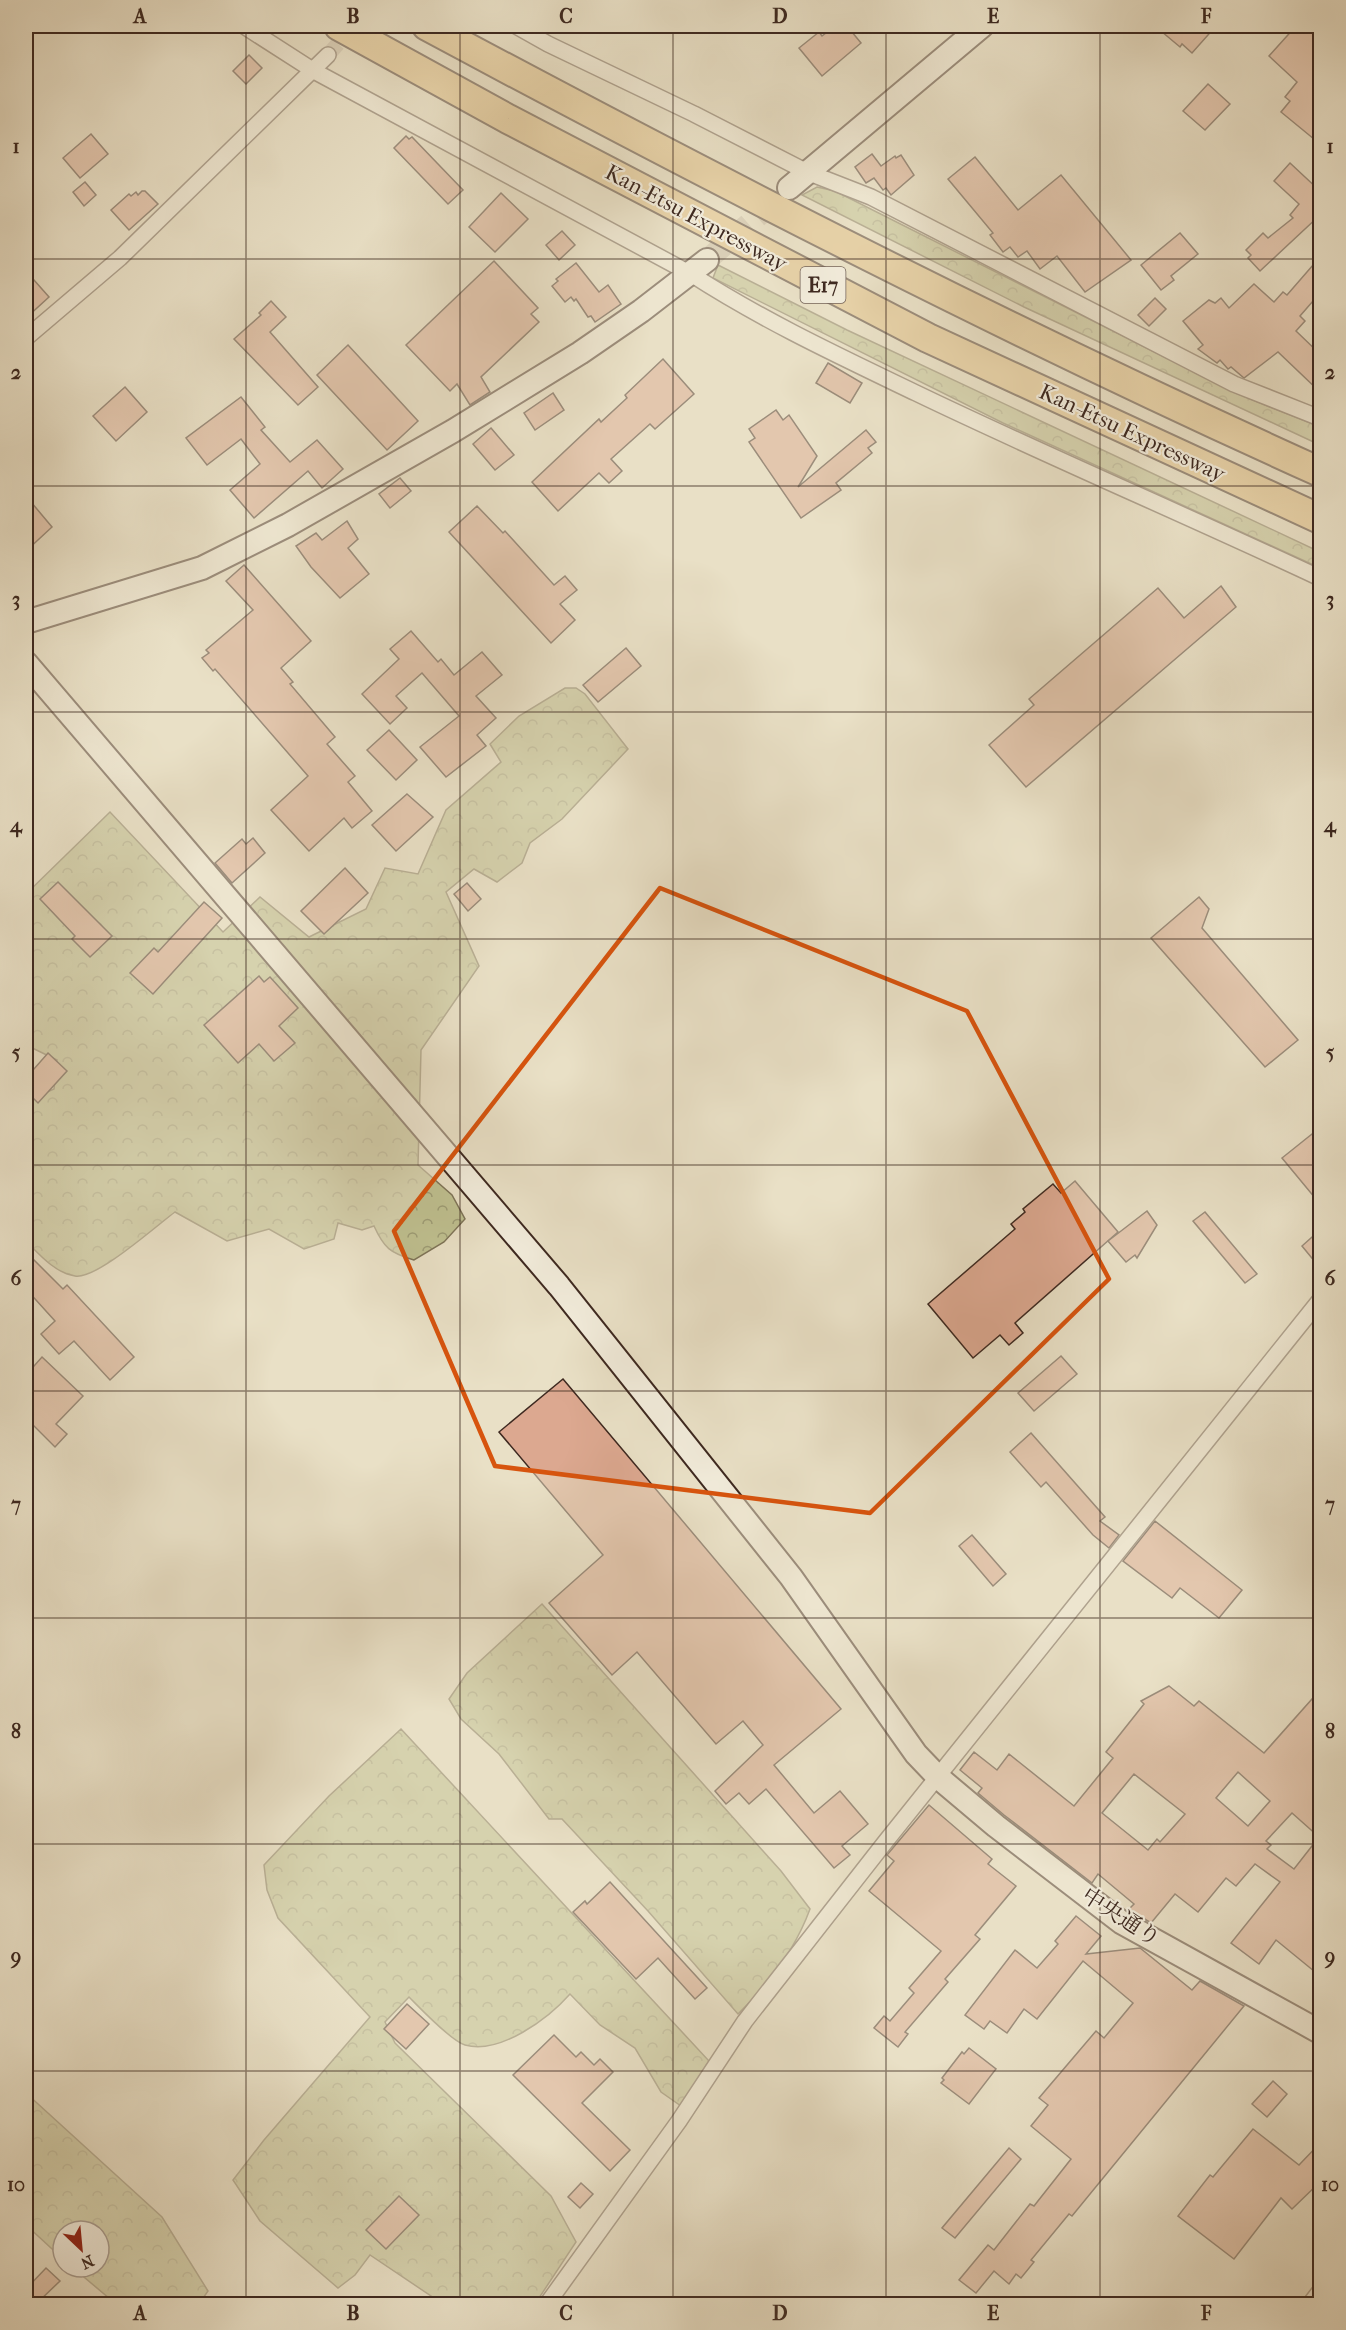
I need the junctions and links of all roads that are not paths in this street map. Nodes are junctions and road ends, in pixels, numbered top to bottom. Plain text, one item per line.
1 (244, 26) edge
2 (339, 26) edge
3 (427, 26) edge
4 (516, 26) edge
5 (982, 26) edge
6 (328, 55) tunnel mouth
7 (314, 71) junction
8 (807, 172) junction
9 (789, 188) tunnel mouth
10 (699, 267) junction
11 (26, 338) edge
12 (1320, 418) edge
13 (1320, 472) edge
14 (1320, 519) edge
15 (1320, 578) edge
16 (26, 622) edge
17 (26, 663) edge
18 (1320, 1300) edge
19 (939, 1778) junction
20 (1320, 2032) edge
21 (1320, 2291) edge
22 (547, 2304) edge
23 (1310, 2304) edge

1 - 7 street
2 - 14 highway, Kan-Etsu Expressway / E17
3 - 13 highway, Kan-Etsu Expressway / E17
4 - 8 street
5 - 8 street
6 - 7 street
7 - 10 street
7 - 11 street
8 - 9 street
8 - 12 street
10 - 15 street
10 - 16 street
17 - 19 street, 中央通り
18 - 19 street
19 - 20 street, 中央通り
19 - 22 street
21 - 23 street

